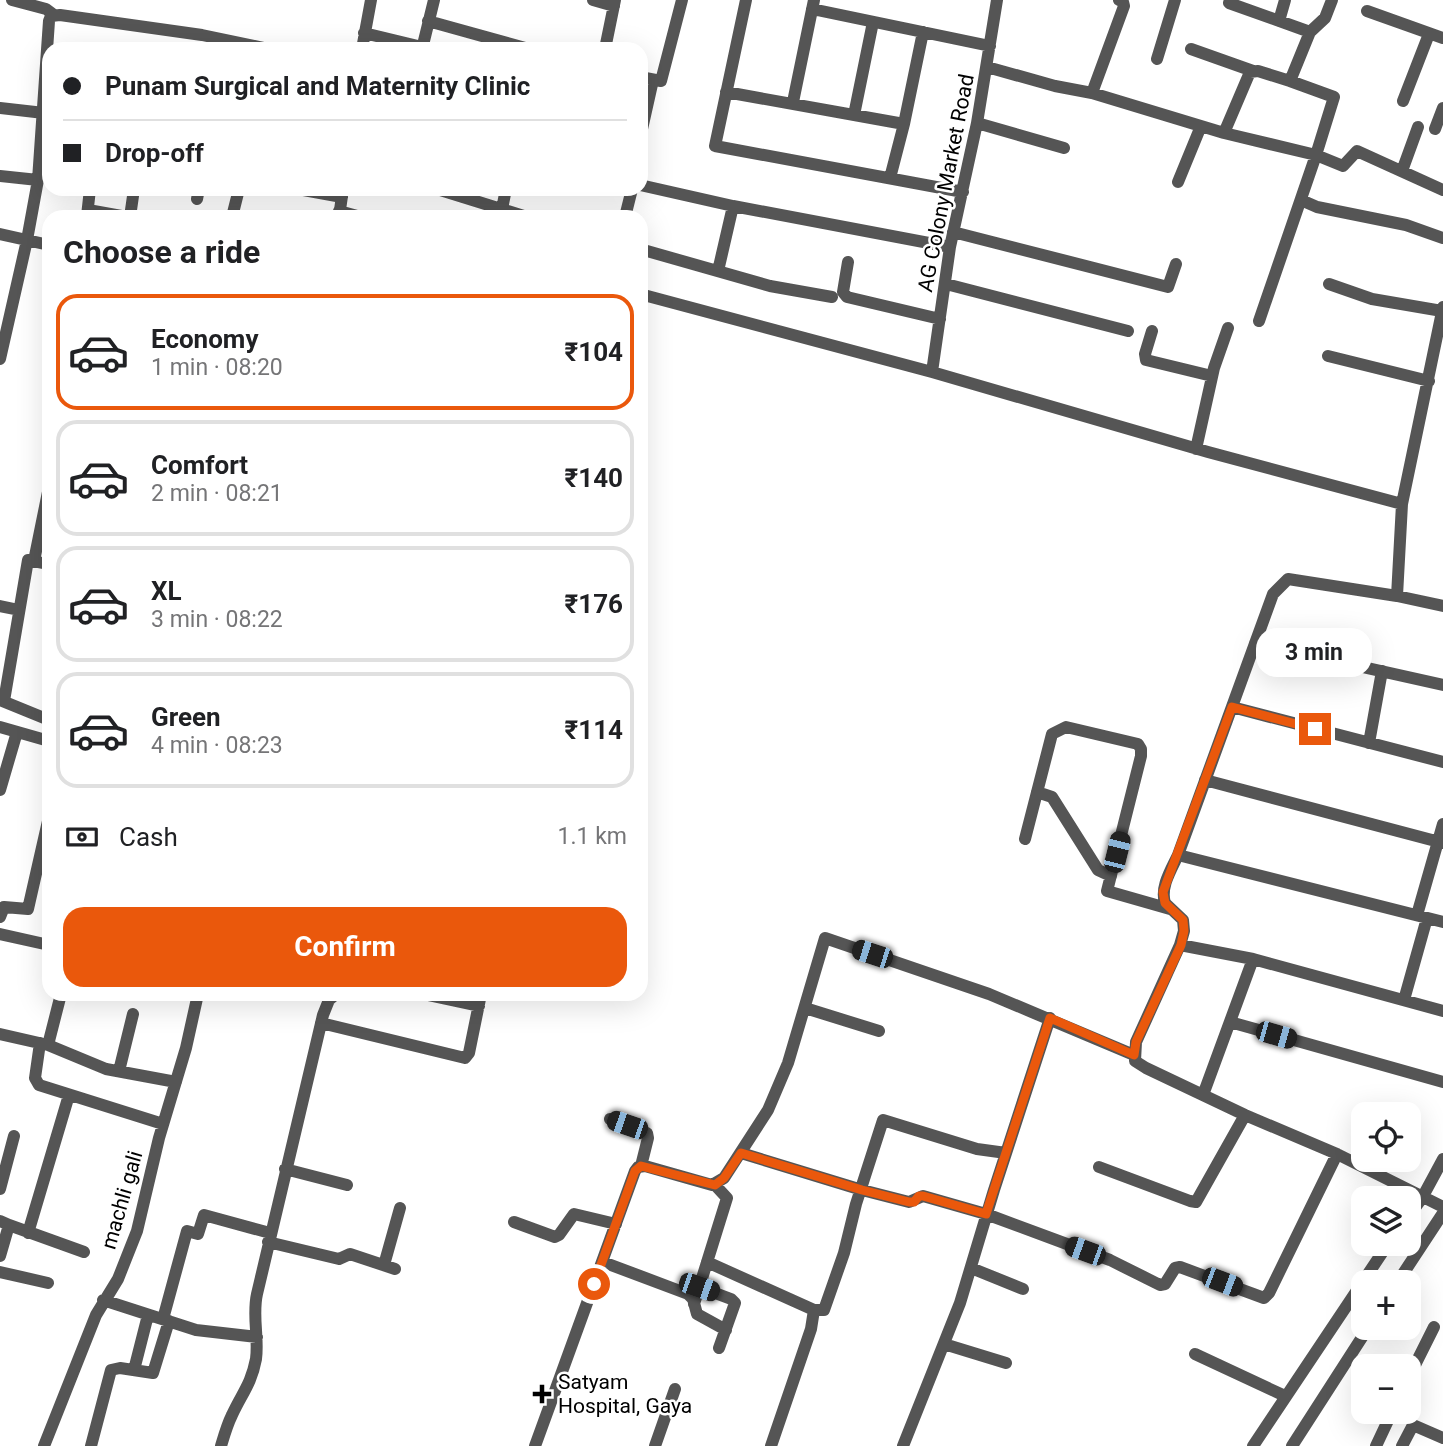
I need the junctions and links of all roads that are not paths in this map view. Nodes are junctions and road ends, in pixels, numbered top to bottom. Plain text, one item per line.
1 (12, 0) edge
2 (371, 0) edge
3 (434, 0) edge
4 (593, 0) edge
5 (682, 0) edge
6 (746, 0) edge
7 (997, 0) edge
8 (1119, 0) edge
9 (1175, 0) edge
10 (1285, 0) edge
11 (1332, 0) edge
12 (1227, 1) edge
13 (614, 3) edge
14 (813, 5) edge
15 (1367, 11) dead end
16 (54, 15) junction
17 (428, 21) junction
18 (1279, 21) junction
19 (873, 22) junction
20 (923, 32) junction
21 (1310, 32) junction
22 (364, 33) junction
23 (1429, 34) junction
24 (1443, 38) edge
25 (49, 42) edge
26 (238, 42) edge
27 (363, 42) edge
28 (399, 42) edge
29 (423, 42) edge
30 (504, 42) edge
31 (607, 42) edge
32 (990, 46) junction
33 (1191, 49) dead end
34 (1157, 59) dead end
35 (987, 67) junction
36 (1252, 71) junction
37 (648, 78) edge
38 (1290, 81) junction
39 (726, 92) junction
40 (1092, 93) junction
41 (1404, 101) dead end
42 (793, 103) junction
43 (0, 108) edge
44 (1443, 108) edge
45 (42, 113) edge
46 (854, 115) junction
47 (977, 123) junction
48 (904, 124) junction
49 (1201, 125) junction
50 (1418, 127) dead end
51 (1435, 130) dead end
52 (1224, 133) junction
53 (42, 135) edge
54 (1064, 148) dead end
55 (1316, 155) junction
56 (1402, 171) junction
57 (0, 176) edge
58 (890, 178) junction
59 (38, 180) junction
60 (1178, 183) dead end
61 (648, 187) edge
62 (1443, 190) edge
63 (963, 192) junction
64 (460, 196) edge
65 (505, 196) edge
66 (1301, 200) junction
67 (733, 206) junction
68 (502, 209) junction
69 (505, 210) edge
70 (953, 232) junction
71 (0, 234) edge
72 (1443, 238) edge
73 (27, 240) junction
74 (42, 243) edge
75 (950, 247) junction
76 (648, 251) edge
77 (848, 262) dead end
78 (1176, 264) dead end
79 (718, 271) junction
80 (946, 284) junction
81 (1329, 284) dead end
82 (648, 296) edge
83 (832, 297) dead end
84 (1443, 309) edge
85 (940, 319) junction
86 (1259, 321) dead end
87 (1228, 328) dead end
88 (1128, 331) dead end
89 (1152, 331) dead end
90 (1328, 356) dead end
91 (0, 359) edge
92 (932, 372) junction
93 (1212, 376) junction
94 (1429, 381) junction
95 (1195, 449) junction
96 (1402, 504) junction
97 (42, 522) edge
98 (34, 561) junction
99 (42, 563) edge
100 (1397, 596) junction
101 (0, 606) edge
102 (1443, 606) edge
103 (19, 610) junction
104 (1255, 643) junction
105 (1382, 671) junction
106 (1443, 685) edge
107 (2, 701) edge
108 (1232, 707) junction
109 (42, 717) edge
110 (0, 727) edge
111 (17, 732) junction
112 (42, 739) edge
113 (1368, 743) junction
114 (1443, 762) edge
115 (1205, 780) junction
116 (0, 790) edge
117 (1037, 792) junction
118 (1443, 824) edge
119 (1025, 839) dead end
120 (1441, 842) edge
121 (42, 847) edge
122 (1178, 855) junction
123 (1111, 876) junction
124 (1170, 909) junction
125 (0, 917) edge
126 (1422, 917) junction
127 (1443, 922) edge
128 (0, 934) edge
129 (42, 943) edge
130 (1181, 945) junction
131 (1253, 959) junction
132 (1404, 1000) junction
133 (59, 1001) edge
134 (196, 1001) edge
135 (330, 1001) edge
136 (480, 1001) edge
137 (805, 1007) junction
138 (1443, 1011) edge
139 (133, 1014) dead end
140 (1050, 1018) junction
141 (1230, 1022) junction
142 (321, 1023) junction
143 (879, 1031) dead end
144 (0, 1034) edge
145 (44, 1044) junction
146 (1134, 1055) junction
147 (119, 1071) junction
148 (177, 1082) junction
149 (1443, 1082) edge
150 (69, 1095) junction
151 (1203, 1095) junction
152 (1245, 1115) junction
153 (610, 1119) dead end
154 (163, 1124) junction
155 (15, 1136) dead end
156 (741, 1153) junction
157 (1006, 1153) junction
158 (1337, 1154) junction
159 (1443, 1159) edge
160 (641, 1166) junction
161 (1099, 1167) dead end
162 (285, 1169) junction
163 (347, 1185) dead end
164 (715, 1185) junction
165 (0, 1189) edge
166 (862, 1190) junction
167 (1422, 1198) junction
168 (1443, 1206) edge
169 (400, 1208) dead end
170 (1443, 1213) edge
171 (986, 1214) junction
172 (514, 1222) dead end
173 (5, 1223) edge
174 (616, 1224) junction
175 (28, 1233) junction
176 (269, 1238) junction
177 (84, 1252) dead end
178 (0, 1255) edge
179 (1380, 1256) edge
180 (603, 1262) junction
181 (707, 1262) junction
182 (971, 1268) junction
183 (1405, 1270) edge
184 (0, 1272) edge
185 (48, 1283) dead end
186 (699, 1287) junction
187 (1023, 1289) dead end
188 (103, 1300) junction
189 (694, 1304) junction
190 (814, 1310) junction
191 (148, 1315) junction
192 (166, 1320) junction
193 (1434, 1327) dead end
194 (726, 1330) junction
195 (257, 1337) junction
196 (1360, 1340) edge
197 (944, 1345) junction
198 (719, 1348) dead end
199 (1195, 1354) dead end
200 (1420, 1354) edge
201 (1006, 1363) dead end
202 (134, 1370) junction
203 (676, 1389) dead end
204 (1285, 1396) junction
205 (1386, 1424) edge
206 (1439, 1440) edge
207 (44, 1446) edge
208 (91, 1446) edge
209 (221, 1446) edge
210 (535, 1446) edge
211 (655, 1446) edge
212 (771, 1446) edge
213 (903, 1446) edge
214 (1253, 1446) edge
215 (1292, 1446) edge
216 (1376, 1446) edge
217 (1402, 1446) edge

1 - 16 street
2 - 22 street
3 - 17 street
4 - 13 street
5 - 37 street
6 - 39 street
7 - 32 street, AG Colony Market Road
8 - 40 street
9 - 34 street
10 - 18 street
11 - 21 street
12 - 18 street
13 - 31 street
14 - 19 street
14 - 42 street
15 - 23 street
16 - 25 street
16 - 26 street
17 - 29 street
17 - 30 street
18 - 21 street
19 - 20 street
19 - 46 street
20 - 32 street
20 - 48 street
21 - 38 street
22 - 27 street
22 - 28 street
23 - 24 street
23 - 41 street
32 - 35 street, AG Colony Market Road
33 - 36 street
35 - 40 street
35 - 47 street, AG Colony Market Road
36 - 38 street
36 - 52 street
38 - 55 street
39 - 42 street
39 - 58 street
40 - 49 street
42 - 46 street
43 - 45 street
44 - 51 street
46 - 48 street
47 - 54 street
47 - 63 street, AG Colony Market Road
48 - 58 street
49 - 52 street
49 - 60 street
50 - 56 street
52 - 55 street
53 - 59 street
55 - 56 street
55 - 66 street
56 - 62 street
57 - 59 street
58 - 63 street
59 - 73 street
61 - 67 street
63 - 70 street, AG Colony Market Road
64 - 68 street
65 - 68 street
66 - 72 street
66 - 86 street
67 - 75 street
67 - 79 street
68 - 69 street
70 - 75 street, AG Colony Market Road
70 - 78 street
71 - 73 street
73 - 74 street
73 - 91 street
75 - 80 street, AG Colony Market Road
76 - 79 street
77 - 85 street
79 - 83 street
80 - 85 street, AG Colony Market Road
80 - 88 street
81 - 84 street
82 - 92 street
84 - 94 street
85 - 92 street, AG Colony Market Road
87 - 93 street
89 - 93 street
90 - 94 street
92 - 95 street
93 - 95 street
94 - 96 street
95 - 96 street
96 - 100 street
97 - 98 street
98 - 99 street
98 - 103 street
100 - 102 street
100 - 104 street
101 - 103 street
103 - 107 street
104 - 105 street
104 - 108 street
105 - 106 street
105 - 113 street
107 - 109 street
108 - 113 street
108 - 115 street
110 - 111 street
111 - 112 street
111 - 116 street
113 - 114 street
115 - 120 street
115 - 122 street
117 - 119 street
117 - 123 street
117 - 123 street
118 - 120 street
120 - 126 street
121 - 125 street
122 - 124 street
122 - 126 street
123 - 124 street
124 - 130 street
126 - 127 street
126 - 132 street
128 - 129 street
130 - 131 street
130 - 146 street
131 - 132 street
131 - 141 street
132 - 138 street
133 - 145 street
134 - 148 street, machli gali
135 - 142 street
136 - 142 street
137 - 140 street
137 - 143 street
137 - 156 street
139 - 147 street
140 - 146 street
140 - 157 street
141 - 149 street
141 - 151 street
142 - 162 street
144 - 145 street
145 - 147 street
145 - 150 street
146 - 151 street
147 - 148 street
148 - 154 street, machli gali
150 - 154 street
150 - 175 street
151 - 152 street
152 - 158 street
152 - 161 street
153 - 160 street
154 - 188 street, machli gali
155 - 165 street
156 - 164 street
156 - 166 street
157 - 166 street
157 - 171 street
158 - 167 street
158 - 171 street
159 - 167 street
160 - 164 street
160 - 174 street
162 - 163 street
162 - 176 street
164 - 181 street
166 - 171 street
166 - 190 street
167 - 168 street
169 - 176 street
170 - 183 street
171 - 182 street
172 - 174 street
173 - 175 street
173 - 178 street
174 - 180 street
175 - 177 street
176 - 192 street
176 - 195 street
179 - 204 street
180 - 189 street
180 - 210 street
181 - 186 street
181 - 190 street
182 - 187 street
182 - 197 street
184 - 185 street
186 - 189 street
186 - 194 street
188 - 191 street
188 - 207 street, machli gali
189 - 194 street
190 - 212 street
191 - 192 street
191 - 202 street
192 - 195 street
192 - 202 street
193 - 200 street
194 - 198 street
195 - 209 street
196 - 215 street
197 - 201 street
197 - 213 street
199 - 204 street
202 - 208 street
203 - 211 street
204 - 214 street
205 - 216 street
206 - 217 street

